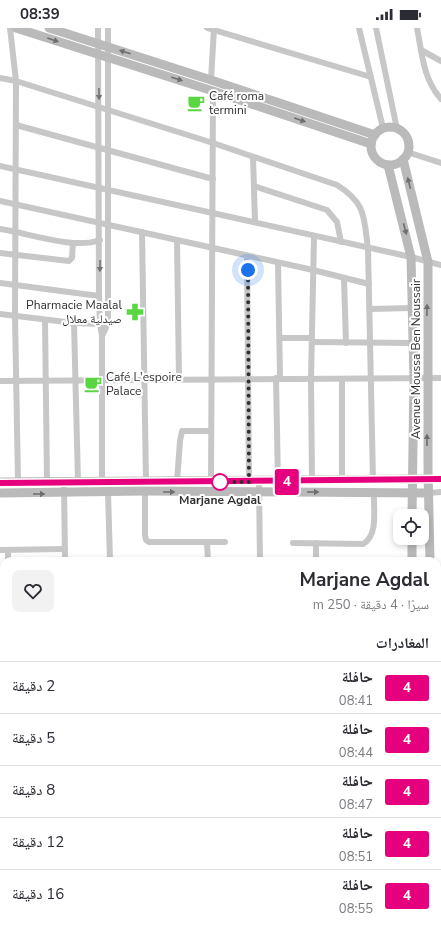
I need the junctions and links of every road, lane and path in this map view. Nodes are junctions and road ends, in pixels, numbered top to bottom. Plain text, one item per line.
1 (10, 28) edge
2 (16, 28) edge
3 (49, 28) edge
4 (98, 28) edge
5 (108, 28) edge
6 (207, 28) edge
7 (359, 28) edge
8 (376, 28) edge
9 (416, 28) edge
10 (214, 29) edge
11 (98, 44) junction
12 (108, 47) junction
13 (421, 50) junction
14 (98, 55) junction
15 (108, 58) junction
16 (441, 61) edge
17 (371, 77) junction
18 (0, 78) edge
19 (211, 80) junction
20 (16, 81) junction
21 (213, 91) junction
22 (441, 98) edge
23 (99, 108) junction
24 (109, 112) junction
25 (16, 125) junction
26 (383, 128) junction
27 (397, 129) junction
28 (375, 135) junction
29 (213, 143) junction
30 (371, 144) junction
31 (98, 147) junction
32 (109, 150) junction
33 (405, 156) junction
34 (253, 157) junction
35 (441, 164) edge
36 (388, 165) junction
37 (0, 166) edge
38 (16, 170) junction
39 (212, 179) junction
40 (254, 186) junction
41 (99, 188) junction
42 (108, 190) junction
43 (0, 201) edge
44 (16, 203) junction
45 (212, 213) junction
46 (255, 222) junction
47 (100, 224) junction
48 (108, 225) junction
49 (0, 229) edge
50 (16, 231) junction
51 (142, 232) junction
52 (314, 237) junction
53 (100, 240) junction
54 (177, 240) junction
55 (341, 242) junction
56 (73, 243) junction
57 (212, 248) junction
58 (368, 248) junction
59 (0, 254) edge
60 (17, 255) junction
61 (248, 256) junction
62 (412, 257) junction
63 (278, 262) junction
64 (428, 262) junction
65 (441, 265) edge
66 (313, 270) junction
67 (344, 278) junction
68 (0, 284) edge
69 (369, 284) junction
70 (16, 286) junction
71 (99, 296) junction
72 (412, 308) junction
73 (370, 309) junction
74 (0, 314) edge
75 (15, 316) junction
76 (45, 320) junction
77 (74, 323) junction
78 (108, 323) junction
79 (100, 324) junction
80 (102, 336) junction
81 (280, 338) junction
82 (312, 340) junction
83 (346, 343) junction
84 (370, 343) junction
85 (413, 343) junction
86 (278, 378) junction
87 (371, 378) junction
88 (414, 378) junction
89 (427, 378) junction
90 (441, 378) edge
91 (144, 379) junction
92 (179, 379) junction
93 (210, 379) junction
94 (248, 379) junction
95 (311, 379) junction
96 (342, 379) junction
97 (47, 380) junction
98 (76, 380) junction
99 (102, 380) junction
100 (0, 381) edge
101 (18, 381) junction
102 (211, 431) junction
103 (412, 479) junction
104 (428, 479) junction
105 (441, 479) edge
106 (373, 480) junction
107 (342, 481) junction
108 (0, 482) edge
109 (18, 482) junction
110 (47, 482) junction
111 (78, 482) junction
112 (105, 482) junction
113 (150, 482) junction
114 (177, 482) junction
115 (211, 482) junction
116 (249, 482) junction
117 (259, 482) junction
118 (278, 482) junction
119 (312, 482) junction
120 (64, 483) junction
121 (149, 491) junction
122 (108, 492) junction
123 (259, 492) junction
124 (374, 492) junction
125 (413, 492) junction
126 (441, 492) edge
127 (0, 493) edge
128 (428, 493) junction
129 (64, 494) junction
130 (412, 509) edge
131 (207, 542) junction
132 (226, 542) dead end
133 (293, 543) dead end
134 (316, 544) junction
135 (412, 545) edge
136 (65, 549) junction
137 (0, 550) edge
138 (8, 550) junction
139 (8, 557) edge
140 (65, 557) edge
141 (110, 557) edge
142 (208, 557) edge
143 (260, 557) edge
144 (316, 557) edge
145 (412, 557) edge
146 (430, 557) edge

1 - 20 street
2 -> 14 street
3 - 11 street
4 - 11 street
5 - 12 street
6 - 10 street
7 - 17 street
8 - 27 street
9 - 13 street
10 - 17 street
10 - 19 street
11 - 12 street
11 - 14 street
12 - 15 street
19 -> 12 street
13 - 16 street
13 - 22 street
14 - 15 street
14 -> 23 street
15 -> 21 street
15 - 24 street
17 - 26 street
18 - 20 street
19 - 28 street
20 - 23 street
20 - 25 street
21 - 29 street
21 -> 30 street
23 - 24 street
23 - 31 street
24 - 29 street
24 - 32 street
25 - 31 street
25 - 38 street
26 - 27 street
26 - 28 street
27 - 33 street
28 - 30 street
29 - 34 street
29 - 39 street
30 - 36 street
31 - 32 street
31 - 41 street
32 - 39 street
32 - 42 street
33 - 35 street
33 - 36 street
64 -> 33 street, Avenue Moussa Ben Noussair
34 - 40 street
34 - 58 street
36 -> 62 street, Avenue Moussa Ben Noussair
37 - 38 street
38 - 41 street
38 - 44 street
39 - 45 street
40 - 46 street
40 - 55 street
41 - 42 street
41 - 47 street
42 - 45 street
42 - 48 street
43 - 44 street
44 - 47 street
44 - 50 street
45 - 46 street
45 - 57 street
46 - 52 street
47 - 48 street
47 - 53 street
48 - 51 street
48 - 78 street
49 - 50 street
50 - 56 street
50 - 60 street
51 - 54 street
51 - 91 street
52 - 55 street
52 - 66 street
53 - 56 street
53 -> 71 street
54 - 57 street
54 - 92 street
55 - 58 street
56 - 60 street
57 - 61 street
57 - 93 street
58 - 62 street
58 - 69 street
59 - 60 street
60 - 70 street
61 - 63 street
61 - 94 street
62 - 64 street
62 - 72 street, Avenue Moussa Ben Noussair
63 - 66 street
63 - 81 street
64 - 65 street
89 -> 64 street, Avenue Moussa Ben Noussair
66 - 67 street
66 - 82 street
67 - 69 street
67 - 83 street
68 - 70 street
69 - 73 street
70 - 71 street
70 - 75 street
71 - 79 street
72 - 73 street
72 - 85 street, Avenue Moussa Ben Noussair
73 - 84 street
74 - 75 street
75 - 76 street
75 - 101 street
76 - 77 street
76 - 97 street
77 - 79 street
77 - 98 street
78 - 79 street
78 - 80 street
79 - 80 street
80 - 99 street
81 - 82 street
81 - 86 street
82 - 83 street
82 - 95 street
83 - 84 street
84 - 85 street
84 - 87 street
85 - 88 street, Avenue Moussa Ben Noussair
86 - 94 street
86 - 95 street
86 - 118 street
87 - 88 street
87 - 96 street
87 - 106 street
88 - 89 street
88 - 103 street, Avenue Moussa Ben Noussair
89 - 90 street
104 -> 89 street, Avenue Moussa Ben Noussair
91 - 92 street
91 - 99 street
91 - 113 street
92 - 93 street
93 - 94 street
93 - 102 street
94 - 116 street
95 - 96 street
95 - 119 street
96 - 107 street
97 - 98 street
97 - 101 street
97 - 110 street
98 - 99 street
98 - 111 street
99 - 112 street
100 - 101 street
101 - 109 street
102 - 114 street
102 - 115 street
103 - 104 street
103 - 106 street
103 - 125 street, Avenue Moussa Ben Noussair
104 - 105 street
104 - 128 street, Avenue Moussa Ben Noussair
106 - 107 street
107 - 119 street
108 - 109 street
109 - 110 street
110 - 120 street
111 - 112 street
111 - 120 street
112 - 113 street
112 - 122 street
113 - 114 street
113 - 121 street
114 - 115 street
115 - 116 street
116 - 117 street
117 - 118 street
117 - 123 street
118 - 119 street
120 - 129 street
121 - 122 street
121 -> 123 street
121 - 131 street
122 - 129 street
122 - 141 street
123 -> 124 street
123 - 143 street
124 - 125 street
124 - 134 street
125 - 128 street
125 - 130 street, Avenue Moussa Ben Noussair
126 - 128 street
127 -> 129 street
128 - 146 street, Avenue Moussa Ben Noussair
129 - 136 street
131 - 132 street
131 - 142 street
133 - 134 street
134 - 144 street
135 - 145 street
136 - 138 street
136 - 140 street
137 - 138 street
138 - 139 street

